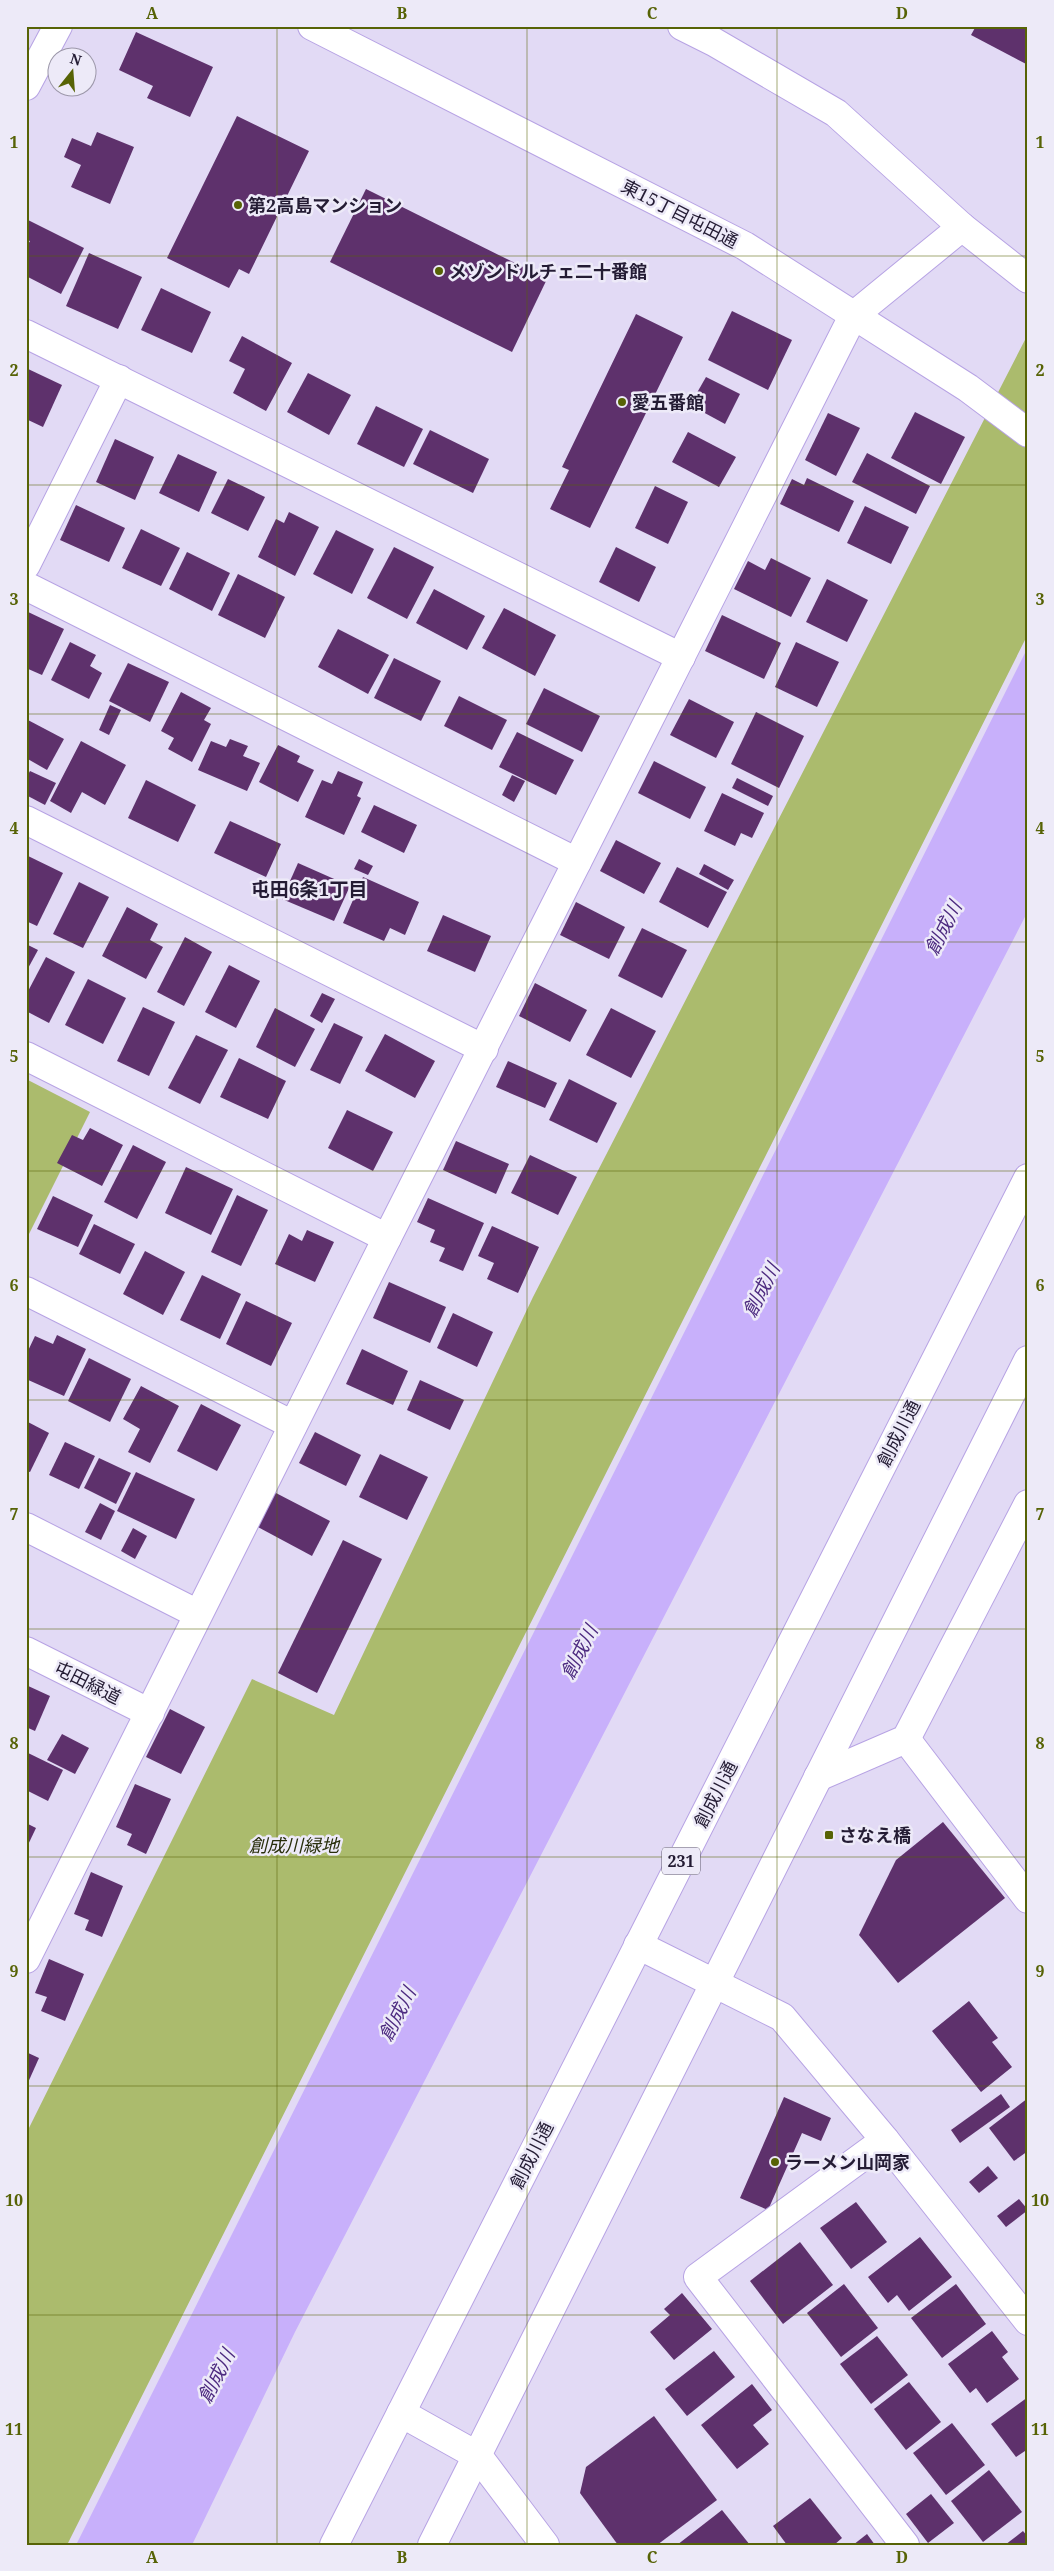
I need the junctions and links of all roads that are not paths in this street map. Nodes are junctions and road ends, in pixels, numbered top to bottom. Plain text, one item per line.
1 (58, 26) edge
2 (312, 26) edge
3 (682, 26) edge
4 (718, 34) edge
5 (26, 86) edge
6 (962, 227) junction
7 (1028, 279) edge
8 (853, 316) junction
9 (26, 334) edge
10 (120, 379) junction
11 (1028, 433) edge
12 (26, 565) edge
13 (26, 586) edge
14 (681, 657) junction
15 (26, 820) edge
16 (577, 862) junction
17 (484, 1049) junction
18 (26, 1056) edge
19 (1028, 1178) edge
20 (387, 1238) junction
21 (26, 1292) edge
22 (1028, 1360) edge
23 (293, 1425) junction
24 (1028, 1504) edge
25 (26, 1527) edge
26 (198, 1614) junction
27 (26, 1651) edge
28 (150, 1713) junction
29 (906, 1739) junction
30 (818, 1777) junction
31 (1028, 1899) edge
32 (36, 1914) edge
33 (638, 1945) junction
34 (26, 1959) edge
35 (716, 1982) junction
36 (885, 2140) junction
37 (1028, 2321) edge
38 (400, 2413) junction
39 (478, 2456) junction
40 (334, 2545) edge
41 (432, 2545) edge
42 (545, 2545) edge
43 (905, 2545) edge

1 - 5 main road
2 - 8 main road, 東15丁目屯田通
3 - 4 main road
4 - 6 main road
6 - 7 main road
6 - 8 main road
8 - 11 main road, 東15丁目屯田通
8 - 14 main road
9 - 10 main road
10 - 12 main road
10 - 14 main road
13 - 16 main road
14 - 16 main road
15 - 17 main road
16 - 17 main road
17 - 20 main road
18 - 20 main road
19 - 33 main road, 創成川通 / 231
20 - 23 main road
21 - 23 main road
22 - 30 main road
23 - 26 main road
24 - 29 main road
25 - 26 main road
26 - 28 main road
27 - 28 main road, 屯田緑道
28 - 32 main road
29 - 30 main road
29 - 31 main road
30 - 35 main road
32 - 34 main road
33 - 35 main road
33 - 38 main road, 創成川通 / 231
35 - 36 main road
35 - 39 main road
36 - 37 main road
36 - 43 main road
38 - 39 main road
38 - 40 main road, 創成川通 / 231
39 - 41 main road
39 - 42 main road

